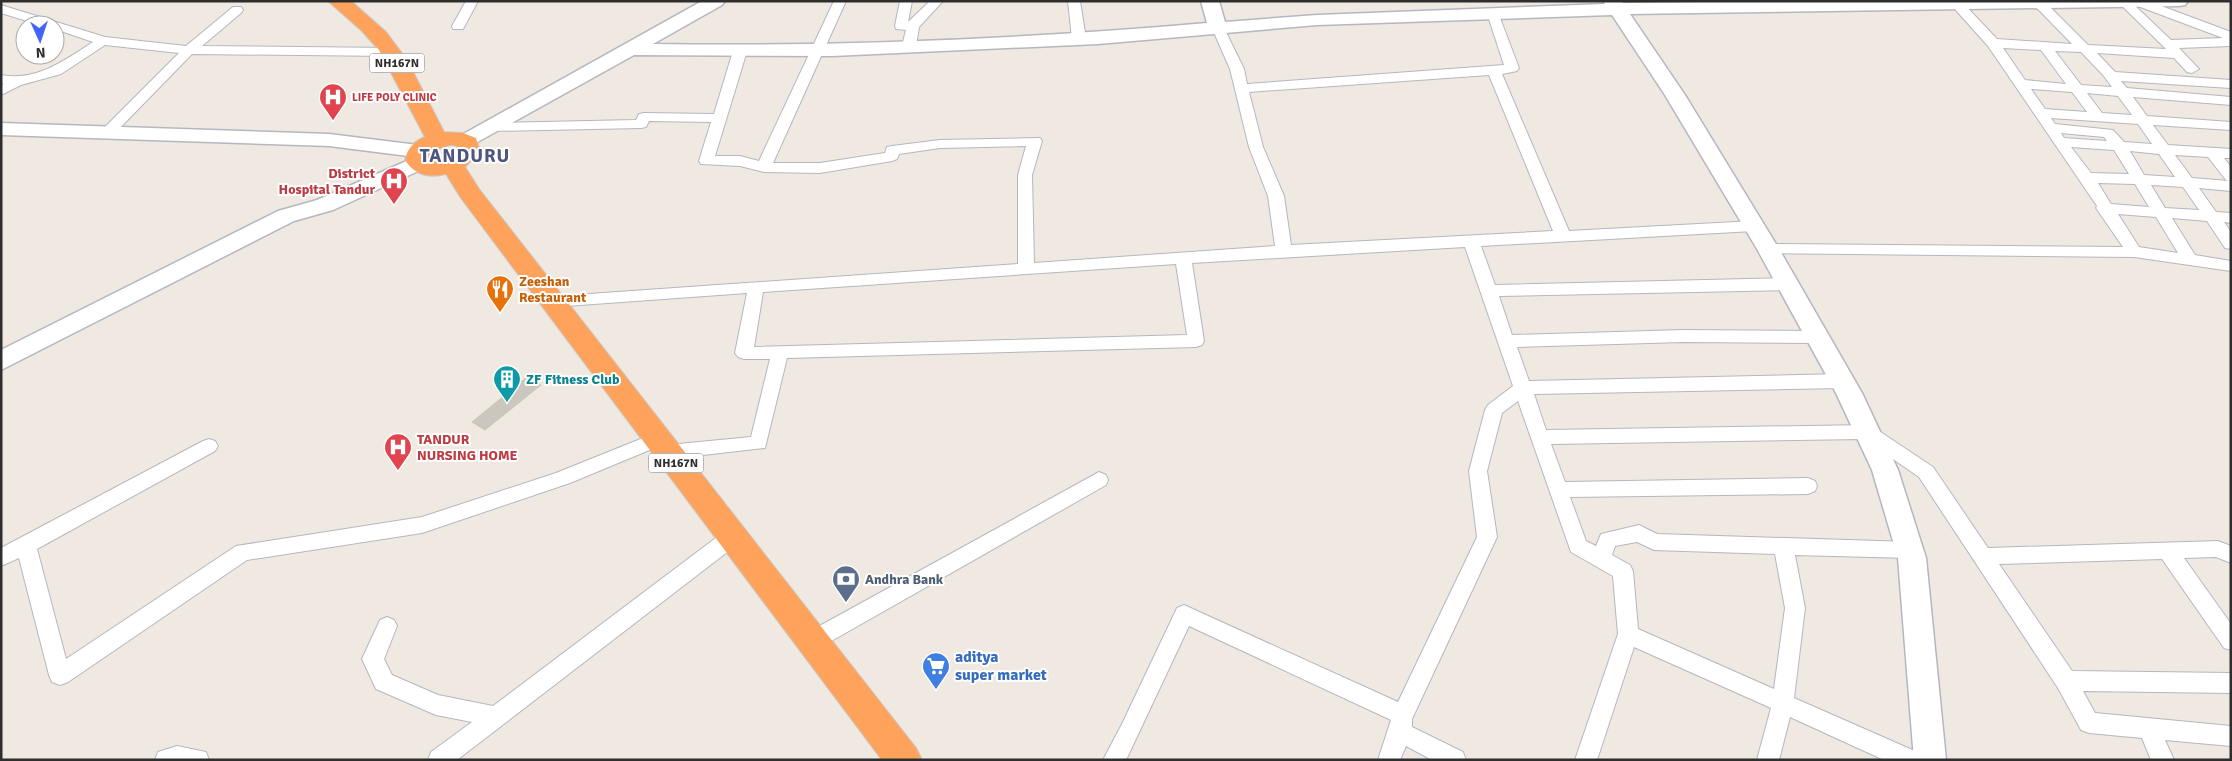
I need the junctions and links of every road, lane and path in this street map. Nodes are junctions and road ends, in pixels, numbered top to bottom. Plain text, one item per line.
1 (338, 1) edge
2 (472, 1) edge
3 (716, 1) edge
4 (840, 1) edge
5 (906, 1) edge
6 (937, 1) edge
7 (1074, 1) edge
8 (1210, 1) edge
9 (2179, 1) edge
10 (2118, 2) edge
11 (2039, 3) junction
12 (1846, 4) edge
13 (1957, 4) junction
14 (1615, 5) edge
15 (1, 9) edge
16 (236, 10) dead end
17 (1493, 13) junction
18 (21, 15) edge
19 (458, 26) dead end
20 (913, 26) junction
21 (1218, 28) junction
22 (65, 29) edge
23 (2231, 37) edge
24 (1079, 39) junction
25 (103, 41) junction
26 (2231, 42) edge
27 (1993, 43) junction
28 (2168, 44) junction
29 (910, 46) junction
30 (2046, 47) junction
31 (631, 49) junction
32 (2087, 49) junction
33 (189, 50) junction
34 (818, 50) junction
35 (740, 51) junction
36 (391, 52) junction
37 (2178, 54) junction
38 (2192, 69) dead end
39 (1494, 70) junction
40 (2111, 76) junction
41 (1, 79) edge
42 (16, 82) junction
43 (2021, 84) junction
44 (2231, 84) edge
45 (1242, 88) junction
46 (2078, 89) junction
47 (1, 91) edge
48 (2123, 92) junction
49 (2231, 100) edge
50 (2040, 113) junction
51 (2097, 116) junction
52 (719, 118) junction
53 (2143, 119) junction
54 (2231, 126) edge
55 (490, 127) junction
56 (2050, 128) junction
57 (1, 129) edge
58 (108, 132) junction
59 (2060, 142) junction
60 (2118, 146) junction
61 (2164, 149) junction
62 (425, 151) junction
63 (458, 153) junction
64 (2212, 153) junction
65 (2231, 154) edge
66 (764, 167) junction
67 (2087, 178) junction
68 (2231, 178) edge
69 (2139, 179) junction
70 (2188, 183) junction
71 (2231, 186) edge
72 (325, 205) junction
73 (2104, 208) junction
74 (2159, 212) junction
75 (2209, 215) junction
76 (2231, 218) edge
77 (1754, 226) junction
78 (1563, 236) junction
79 (1472, 241) junction
80 (2231, 244) edge
81 (1768, 249) junction
82 (1284, 250) junction
83 (2134, 252) junction
84 (1183, 258) junction
85 (2190, 260) junction
86 (2231, 266) edge
87 (1026, 269) junction
88 (1788, 284) junction
89 (756, 287) junction
90 (1489, 291) junction
91 (552, 300) junction
92 (1817, 336) junction
93 (1507, 342) junction
94 (780, 352) junction
95 (1, 361) edge
96 (1, 376) edge
97 (1842, 381) junction
98 (1523, 388) junction
99 (1867, 432) junction
100 (1540, 438) junction
101 (209, 446) dead end
102 (663, 446) junction
103 (1099, 480) dead end
104 (1808, 486) dead end
105 (1559, 490) junction
106 (732, 537) junction
107 (26, 545) junction
108 (1784, 547) junction
109 (1910, 550) junction
110 (2168, 551) junction
111 (2231, 554) edge
112 (1982, 556) junction
113 (1, 558) edge
114 (1601, 559) junction
115 (386, 626) dead end
116 (1628, 634) junction
117 (812, 640) junction
118 (2231, 641) edge
119 (2066, 681) junction
120 (2231, 683) edge
121 (1783, 703) junction
122 (494, 716) junction
123 (1402, 724) junction
124 (2148, 728) junction
125 (2231, 736) edge
126 (166, 760) edge
127 (198, 760) edge
128 (439, 760) edge
129 (904, 760) edge
130 (1114, 760) edge
131 (1388, 760) edge
132 (1455, 760) edge
133 (1586, 760) edge
134 (1768, 760) edge
135 (1909, 760) edge
136 (1930, 760) edge
137 (2163, 760) edge

1 - 36 highway, NH167N
2 - 19 street
3 - 31 street
4 - 34 street
5 - 20 street
6 - 20 street
7 - 24 street
8 - 21 street
9 - 10 street
10 - 11 street
10 - 23 street
10 - 28 street
11 - 13 street
11 - 32 street
12 - 13 street
12 - 14 street
13 - 27 street
14 - 17 street
14 - 77 street
15 - 18 street
16 - 33 street
17 - 21 street
17 - 39 street
20 - 29 street
21 - 24 street
21 - 45 street
22 - 25 street
24 - 29 street
25 - 33 street
25 - 42 street
26 - 28 street
27 - 30 street
27 - 43 street
28 - 37 street
29 - 34 street
30 - 32 street
30 - 46 street
31 - 35 street
31 - 55 street
32 - 37 street
32 - 40 street
33 - 36 street
33 - 58 street
34 - 35 street
34 - 66 street
35 - 52 street
36 - 62 highway, NH167N
37 - 38 street
39 - 45 street
39 - 78 street
40 - 44 street
40 - 48 street
41 - 42 street
42 - 47 street
43 - 46 street
43 - 50 street
45 - 82 street
46 - 48 street
46 - 51 street
48 - 49 street
48 - 53 street
50 - 51 street
50 - 56 street
51 - 53 street
52 - 55 street
52 - 66 street
53 - 54 street
53 - 61 street
55 - 63 street
56 - 59 street
56 - 60 street
57 - 58 street
58 - 62 street
59 - 60 street
59 - 67 street
60 - 61 street
60 - 69 street
61 - 64 street
61 - 70 street
62 - 63 highway
62 - 63 highway
62 - 72 street
63 - 91 highway, NH167N
64 - 65 street
64 - 68 street
66 - 87 street
67 - 69 street
67 - 73 street
69 - 70 street
69 - 74 street
70 - 71 street
70 - 75 street
72 - 95 street
72 - 96 street
73 - 74 street
73 - 83 street
74 - 75 street
74 - 85 street
75 - 76 street
75 - 80 street
77 - 78 street
77 - 81 street
78 - 79 street
79 - 82 street
79 - 90 street
81 - 83 street
81 - 88 street
82 - 84 street
83 - 85 street
84 - 87 street
84 - 94 street
85 - 86 street
87 - 89 street
88 - 90 street
88 - 92 street
89 - 91 street
89 - 94 street
90 - 93 street
91 - 102 highway, NH167N
92 - 93 street
92 - 97 street
93 - 98 street
94 - 102 street
97 - 98 street
97 - 99 street
98 - 100 street
98 - 123 street
99 - 100 street
99 - 109 street
99 - 112 street
100 - 105 street
101 - 107 street
102 - 106 highway, NH167N
102 - 107 street
103 - 117 street
104 - 105 street
105 - 114 street
106 - 117 highway, NH167N
106 - 122 street
107 - 113 street
108 - 109 street
108 - 114 street
108 - 121 street
109 - 136 street
110 - 111 street
110 - 112 street
110 - 118 street
112 - 119 street
114 - 116 street
115 - 122 street
116 - 121 street
116 - 133 street
117 - 129 highway, NH167N
119 - 120 street
119 - 124 street
121 - 134 street
121 - 135 street
122 - 128 street
123 - 130 street
123 - 131 street
123 - 132 street
124 - 125 street
124 - 137 street
126 - 127 street

